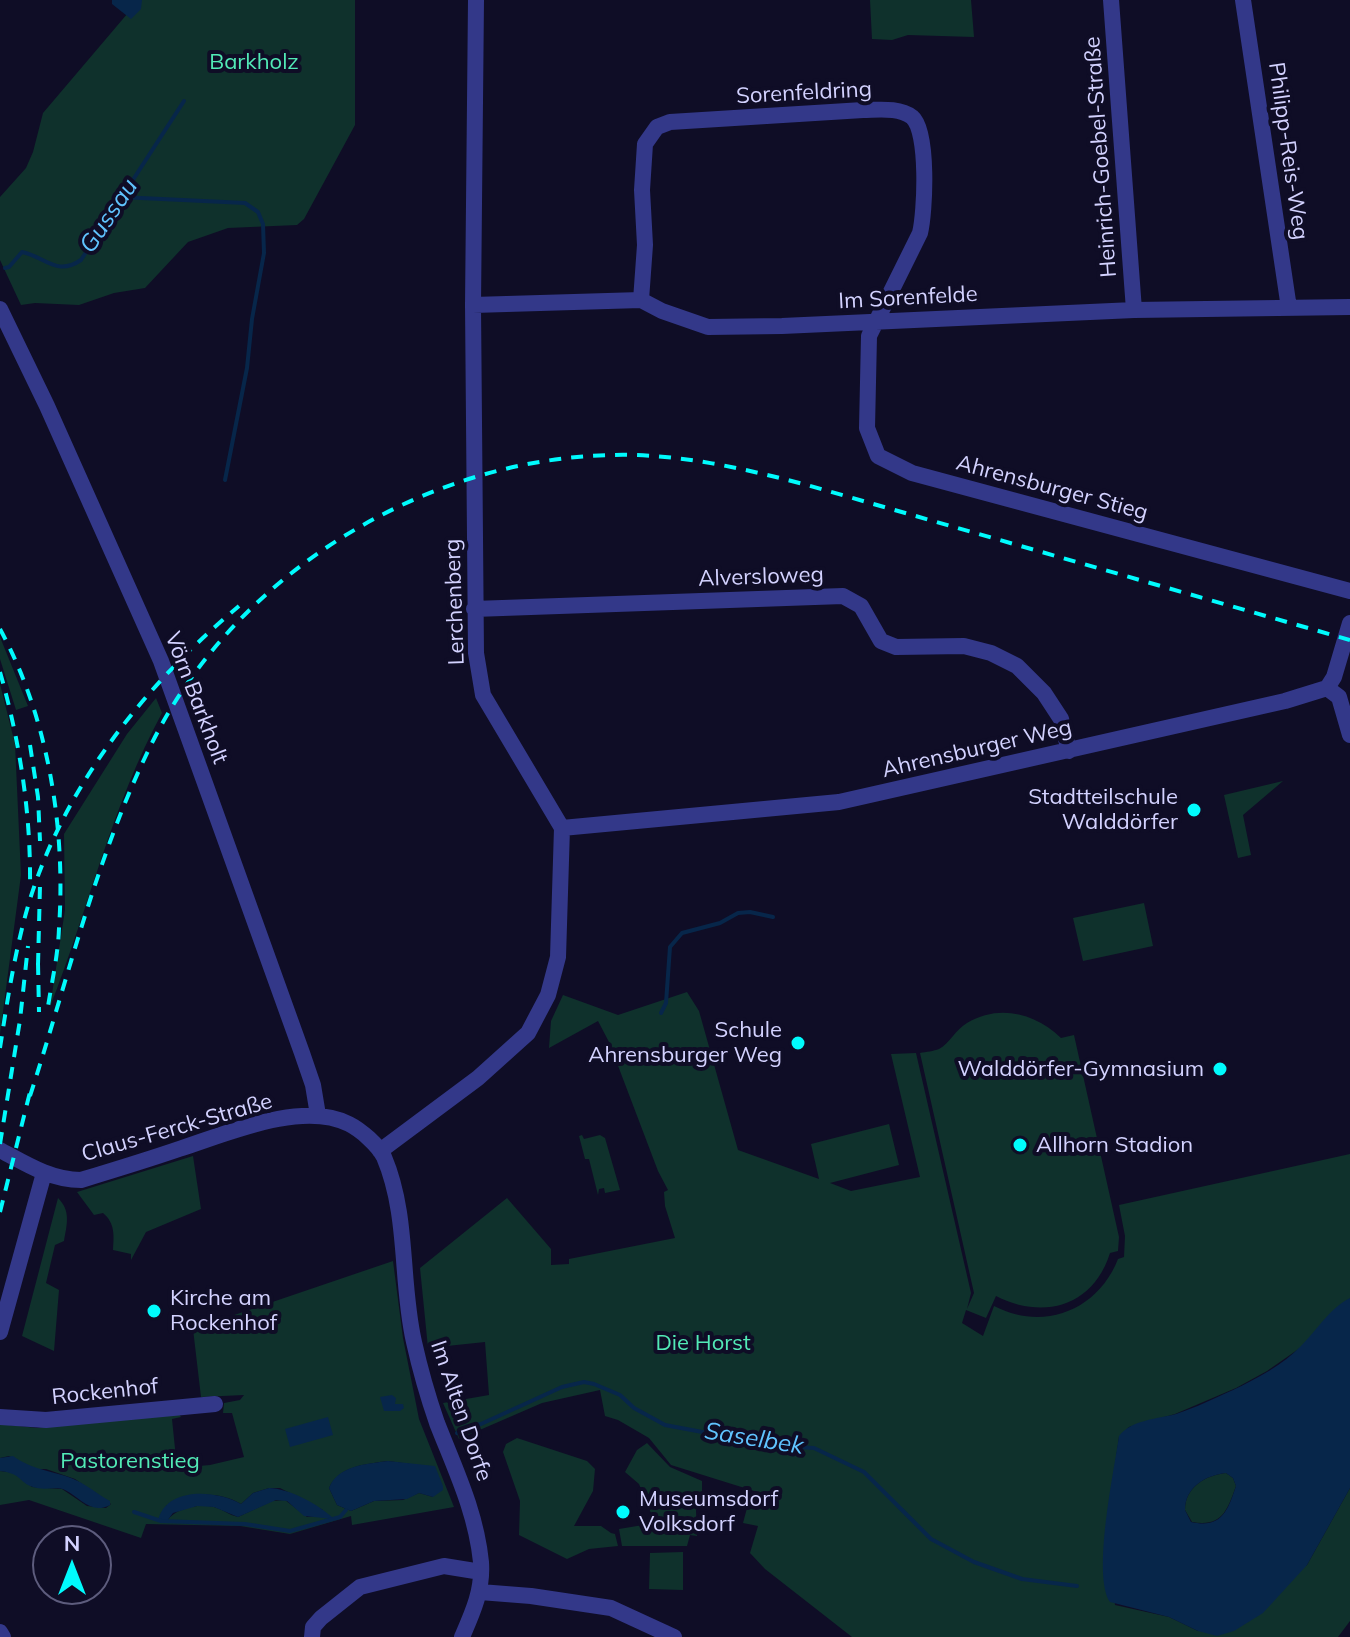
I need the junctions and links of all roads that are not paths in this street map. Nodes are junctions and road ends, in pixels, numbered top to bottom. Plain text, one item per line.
1 (476, 0) edge
2 (1111, 0) edge
3 (1243, 0) edge
4 (641, 300) junction
5 (473, 305) junction
6 (1350, 307) edge
7 (1289, 308) junction
8 (0, 309) edge
9 (1134, 310) junction
10 (873, 322) junction
11 (1350, 591) edge
12 (474, 609) junction
13 (1350, 623) edge
14 (1327, 688) junction
15 (1350, 735) edge
16 (1069, 751) junction
17 (562, 828) junction
18 (318, 1115) junction
19 (0, 1150) edge
20 (380, 1151) junction
21 (44, 1173) junction
22 (0, 1332) edge
23 (215, 1404) dead end
24 (0, 1417) edge
25 (480, 1551) junction
26 (444, 1566) junction
27 (481, 1572) junction
28 (480, 1592) junction
29 (312, 1637) edge
30 (462, 1637) edge
31 (674, 1637) edge

1 - 5 street, Lerchenberg
2 - 9 street, Heinrich-Goebel-Straße
3 - 7 street, Philipp-Reis-Weg
4 - 5 street, Im Sorenfelde
4 - 10 street, Im Sorenfelde
4 - 10 street, Sorenfeldring
5 - 12 street, Lerchenberg
6 - 7 street, Im Sorenfelde
7 - 9 street, Im Sorenfelde
8 - 18 street, Vörn Barkholt
9 - 10 street, Im Sorenfelde
10 - 11 street, Ahrensburger Stieg
12 - 16 street, Alversloweg
12 - 17 street, Lerchenberg
13 - 14 street
14 - 15 street
14 - 16 street, Ahrensburger Weg
16 - 17 street, Ahrensburger Weg
17 - 20 street
18 - 20 street, Claus-Ferck-Straße
18 - 21 street, Claus-Ferck-Straße
19 - 21 street, Claus-Ferck-Straße
20 - 25 street, Im Alten Dorfe
21 - 22 street
23 - 24 street, Rockenhof
25 - 26 street
25 - 27 street, Im Alten Dorfe
26 - 27 street
26 - 29 street
27 - 28 street, Im Alten Dorfe
28 - 30 street, Im Alten Dorfe
28 - 31 street

